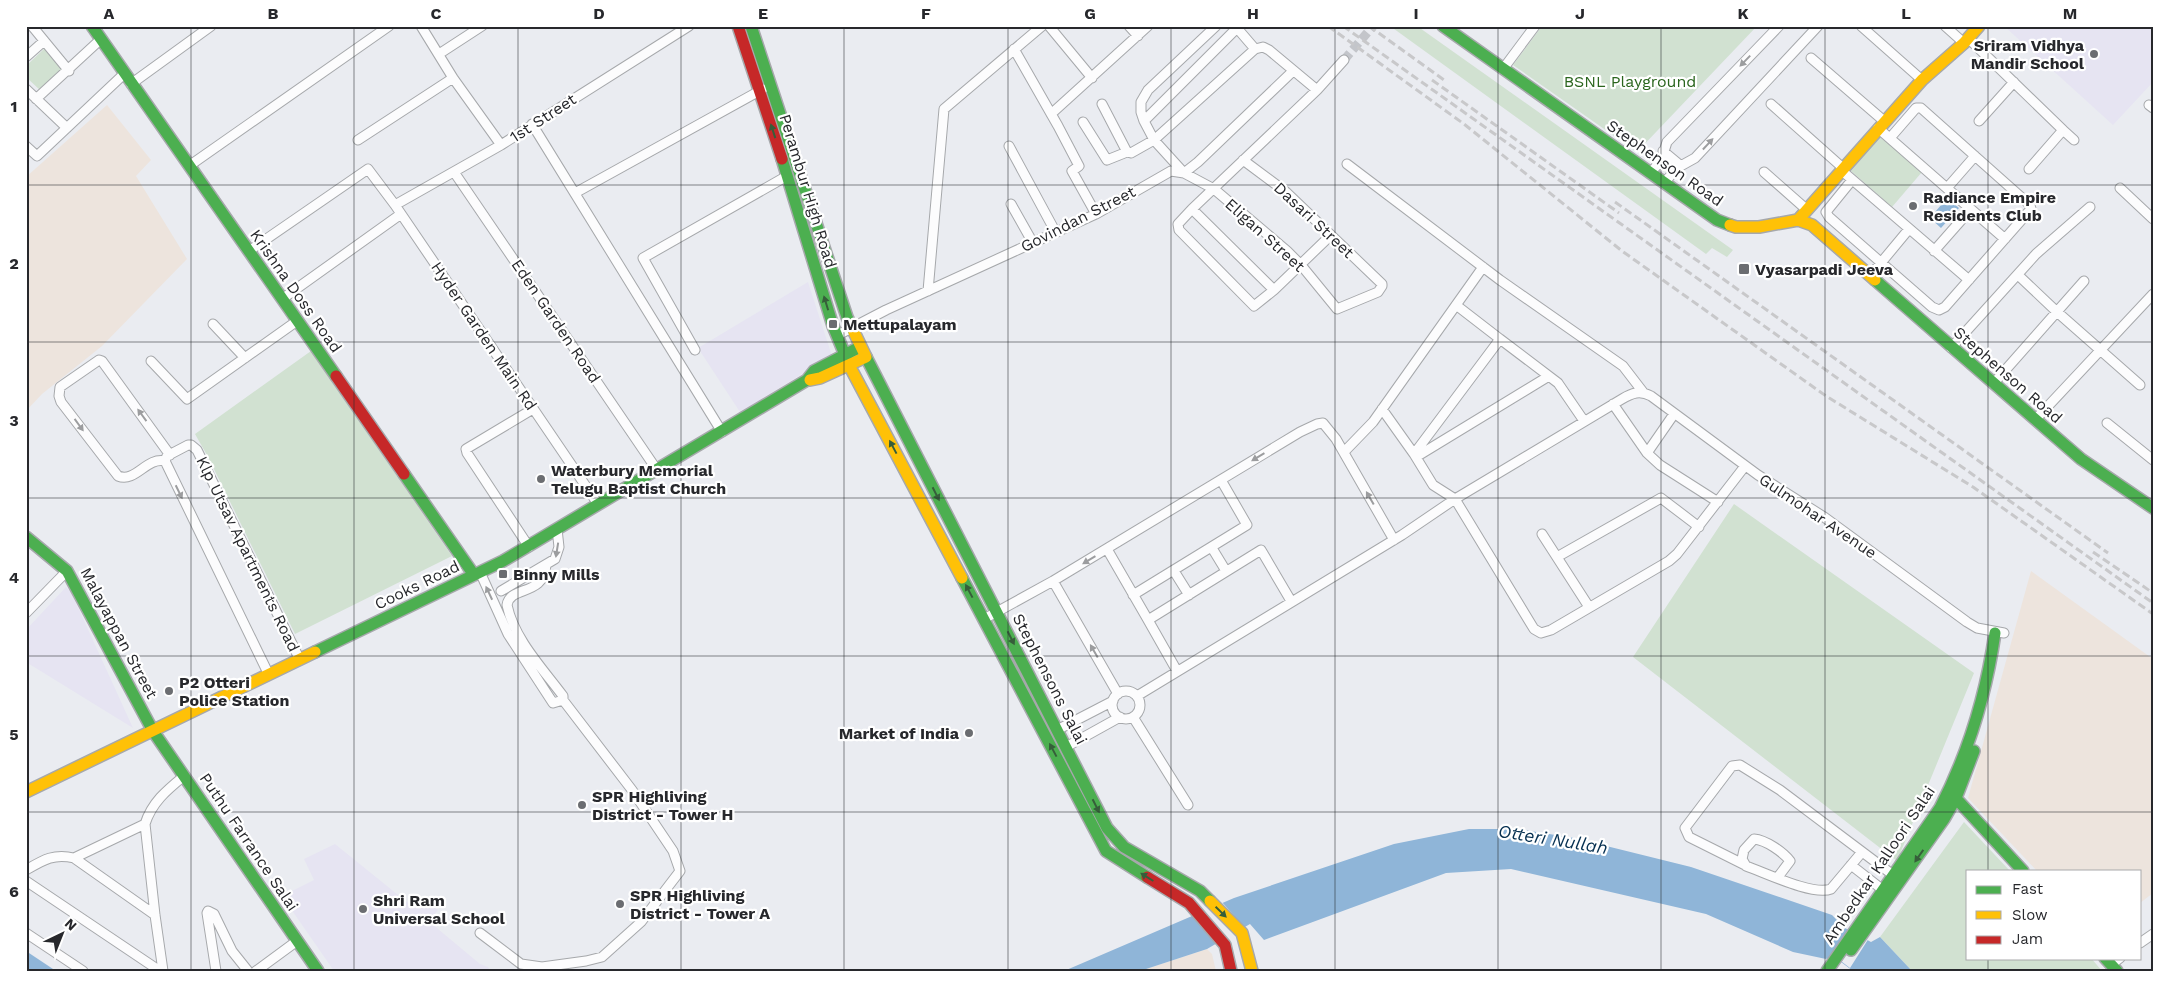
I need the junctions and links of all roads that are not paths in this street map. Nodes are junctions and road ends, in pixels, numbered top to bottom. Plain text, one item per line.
1 (32, 26) edge
2 (92, 26) edge
3 (211, 26) edge
4 (389, 26) edge
5 (421, 26) edge
6 (482, 26) edge
7 (689, 26) edge
8 (738, 26) edge
9 (751, 26) edge
10 (1042, 26) edge
11 (1050, 26) edge
12 (1129, 26) edge
13 (1148, 26) edge
14 (1216, 26) edge
15 (1444, 26) edge
16 (1535, 26) edge
17 (1779, 26) edge
18 (1818, 26) edge
19 (1860, 26) edge
20 (1945, 26) edge
21 (1979, 26) edge
22 (1138, 36) junction
23 (101, 39) junction
24 (1966, 40) junction
25 (44, 42) junction
26 (1014, 49) junction
27 (1255, 49) junction
28 (439, 54) junction
29 (26, 58) edge
30 (1811, 58) dead end
31 (1344, 60) tunnel mouth
32 (1503, 69) junction
33 (69, 71) junction
34 (1293, 71) junction
35 (453, 78) junction
36 (1092, 78) junction
37 (127, 79) junction
38 (1922, 80) junction
39 (2014, 82) junction
40 (765, 88) junction
41 (26, 89) edge
42 (1317, 90) junction
43 (36, 99) junction
44 (1102, 104) dead end
45 (1771, 104) dead end
46 (1051, 114) junction
47 (1144, 121) junction
48 (1979, 121) dead end
49 (1083, 122) dead end
50 (532, 124) junction
51 (1881, 125) junction
52 (67, 128) junction
53 (2064, 130) junction
54 (1890, 138) junction
55 (358, 140) dead end
56 (1154, 140) junction
57 (2074, 140) dead end
58 (500, 145) junction
59 (26, 146) edge
60 (1009, 146) dead end
61 (1664, 151) junction
62 (1127, 152) junction
63 (1974, 156) junction
64 (788, 158) junction
65 (1243, 160) junction
66 (1347, 164) dead end
67 (189, 166) junction
68 (1681, 166) junction
69 (1655, 168) junction
70 (1842, 169) junction
71 (2029, 169) dead end
72 (454, 172) junction
73 (1764, 172) dead end
74 (1184, 173) junction
75 (787, 176) junction
76 (1668, 179) junction
77 (1852, 180) junction
78 (1947, 188) junction
79 (2120, 188) dead end
80 (1214, 189) junction
81 (575, 193) junction
82 (1011, 204) dead end
83 (395, 205) junction
84 (2090, 207) dead end
85 (1806, 208) junction
86 (1192, 209) junction
87 (1971, 209) junction
88 (401, 214) junction
89 (1096, 214) junction
90 (1798, 220) junction
91 (2153, 220) edge
92 (1909, 229) junction
93 (1055, 232) junction
94 (1330, 236) junction
95 (2005, 239) junction
96 (1033, 243) junction
97 (1934, 250) junction
98 (249, 252) junction
99 (1881, 262) junction
100 (1301, 265) junction
101 (1483, 267) junction
102 (2018, 274) junction
103 (1870, 276) junction
104 (1969, 280) junction
105 (2084, 281) dead end
106 (1274, 290) junction
107 (928, 291) junction
108 (2153, 294) edge
109 (282, 299) junction
110 (1456, 305) junction
111 (1337, 309) joint
112 (2056, 311) junction
113 (297, 321) junction
114 (213, 324) dead end
115 (852, 329) junction
116 (838, 335) junction
117 (1500, 339) junction
118 (1951, 348) junction
119 (695, 350) dead end
120 (2100, 350) junction
121 (863, 352) junction
122 (244, 358) junction
123 (847, 360) junction
124 (151, 362) dead end
125 (1549, 376) junction
126 (1993, 384) junction
127 (2140, 385) dead end
128 (1643, 392) junction
129 (1613, 404) junction
130 (533, 409) junction
131 (1382, 409) junction
132 (1674, 414) junction
133 (2035, 420) junction
134 (1584, 421) junction
135 (2107, 423) dead end
136 (722, 432) junction
137 (1344, 452) junction
138 (1647, 454) junction
139 (1415, 455) junction
140 (168, 458) junction
141 (2153, 460) edge
142 (1744, 466) junction
143 (657, 470) junction
144 (1221, 480) junction
145 (1455, 499) junction
146 (1718, 502) junction
147 (598, 504) junction
148 (2153, 508) edge
149 (1699, 527) junction
150 (558, 529) junction
151 (1542, 534) dead end
152 (26, 537) edge
153 (1394, 540) junction
154 (529, 547) junction
155 (1212, 548) junction
156 (1107, 549) junction
157 (1557, 557) junction
158 (546, 565) junction
159 (67, 571) junction
160 (1174, 571) junction
161 (1226, 571) junction
162 (477, 574) junction
163 (1053, 581) junction
164 (501, 591) dead end
165 (1189, 594) junction
166 (1133, 595) junction
167 (1292, 601) junction
168 (1589, 608) junction
169 (997, 612) junction
170 (26, 613) edge
171 (984, 619) junction
172 (1148, 620) junction
173 (2000, 633) joint
174 (300, 660) junction
175 (1177, 671) junction
176 (269, 676) junction
177 (1137, 696) junction
178 (1115, 697) junction
179 (563, 700) junction
180 (1133, 716) junction
181 (1120, 717) junction
182 (1057, 730) junction
183 (153, 731) junction
184 (1066, 747) junction
185 (184, 776) junction
186 (26, 792) edge
187 (1952, 795) junction
188 (1188, 805) dead end
189 (145, 824) junction
190 (1862, 852) junction
191 (74, 858) junction
192 (1744, 864) junction
193 (1851, 865) junction
194 (26, 870) edge
195 (2022, 870) edge
196 (1893, 875) junction
197 (1778, 877) junction
198 (26, 881) edge
199 (1883, 890) junction
200 (155, 915) junction
201 (1864, 925) junction
202 (26, 933) edge
203 (480, 933) dead end
204 (2153, 934) edge
205 (298, 941) junction
206 (2142, 942) edge
207 (1838, 965) edge
208 (83, 971) edge
209 (162, 971) edge
210 (216, 971) edge
211 (248, 971) edge
212 (256, 971) edge
213 (318, 971) edge
214 (1231, 971) edge
215 (1252, 971) edge
216 (1827, 971) edge

1 - 25 street
2 - 23 main road, Krishna Doss Road
3 - 37 street
4 - 67 street
5 - 28 street
6 - 28 street
7 - 50 street, 1st Street
8 - 40 main road, Perambur High Road
9 - 40 main road, Perambur High Road
10 - 26 street
11 - 36 street
12 - 22 street
13 - 22 street
14 - 47 street
15 - 32 main road, Stephenson Road
16 - 32 street
17 -> 61 street
68 -> 18 street
19 - 38 street
20 - 24 street
21 - 24 main road
22 - 36 street
23 - 33 street
23 - 37 main road, Krishna Doss Road
24 - 38 main road
24 - 39 street
25 - 29 street
25 - 33 street
26 - 46 street
26 - 107 street
27 - 34 street
27 - 47 street
27 - 56 street
28 - 35 street
30 - 51 street
31 - 42 street
32 - 69 main road, Stephenson Road
33 - 43 street
34 - 42 street
34 - 74 street
35 - 55 street
35 - 58 street
36 - 46 street
37 - 52 street
37 - 67 main road, Krishna Doss Road
38 - 51 main road
39 - 48 street
39 - 53 street
40 - 64 main road, Perambur High Road
40 - 81 street
41 - 43 street
42 - 65 street
43 - 52 street
44 - 62 street
45 - 70 street
46 - 89 street
47 - 56 street, Eligan Street
49 - 62 street
50 - 58 street, 1st Street
50 - 81 street
51 - 54 street
51 - 70 main road
52 - 59 street
53 - 57 street
53 - 71 street
54 - 63 street
54 - 78 street
56 - 62 street
56 - 74 street, Eligan Street
58 - 72 street, 1st Street
60 - 93 street
61 - 68 street
61 - 69 street
63 - 78 street
63 - 95 street
64 - 75 main road, Perambur High Road
64 - 115 main road, Perambur High Road
65 - 80 street
65 - 94 street, Dasari Street
66 - 101 street, Gulmohar Avenue
67 - 98 main road, Krishna Doss Road
68 - 76 street
69 - 76 main road, Stephenson Road
70 - 77 street
70 - 85 main road
72 - 83 street, 1st Street
72 - 143 street, Eden Garden Road
73 - 85 street
74 - 80 street, Eligan Street
74 - 89 street, Govindan Street
116 -> 75 main road, Perambur High Road
75 - 119 street
76 - 90 main road, Stephenson Road
77 - 92 street
77 - 99 street
78 - 87 street
79 - 91 street
80 - 86 street
80 - 100 street, Eligan Street
81 - 136 street
82 - 96 street
83 - 88 street, Hyder Garden Main Rd
83 - 98 street, Hyder Garden Main Rd
84 - 102 street
85 - 90 main road
86 - 106 street
86 - 106 street
87 - 95 street
87 - 97 street
88 - 109 street
88 - 130 street, Hyder Garden Main Rd
89 - 93 street, Govindan Street
90 - 103 main road, Stephenson Road
92 - 97 street
92 - 99 street
93 - 96 street, Govindan Street
94 - 100 street
94 - 111 street, Dasari Street
95 - 104 street
96 - 107 street, Govindan Street
97 - 104 street
98 - 109 main road, Krishna Doss Road
99 - 103 street
99 - 104 street
100 - 106 street
100 - 111 street, Eligan Street
101 - 110 street
101 - 128 street, Gulmohar Avenue
102 - 112 street
102 - 118 street
103 - 118 main road, Stephenson Road
105 - 112 street
107 - 115 street, Govindan Street
108 - 120 street
109 - 113 main road, Krishna Doss Road
110 - 117 street
110 - 131 street
112 - 120 street
112 - 126 street
113 - 122 street
113 - 162 main road, Krishna Doss Road
114 - 122 street
115 - 116 street, Govindan Street
115 - 121 main road, Perambur High Road
116 - 123 main road, Perambur High Road
117 - 125 street
117 - 139 street
118 - 126 main road, Stephenson Road
120 - 127 street
120 - 133 street
121 - 123 main road, Cooks Road
121 -> 169 main road, Stephensons Salai
122 - 124 street
123 - 136 main road, Cooks Road
171 -> 123 main road, Stephensons Salai
125 - 134 street
125 - 139 street
126 - 133 main road, Stephenson Road
128 - 129 street
128 - 132 street, Gulmohar Avenue
129 - 134 street
129 - 138 street
130 - 147 street, Hyder Garden Main Rd
130 - 154 street
131 - 137 street
131 - 139 street
132 - 138 street
132 - 142 street, Gulmohar Avenue
133 - 148 main road, Stephenson Road
134 - 145 street
135 - 141 street
136 - 143 main road, Cooks Road
137 -> 144 street
153 -> 137 street
138 - 146 street
139 - 145 street
140 -> 140 street, Klp Utsav Apartments Road
140 - 174 street, Klp Utsav Apartments Road
140 -> 176 street, Klp Utsav Apartments Road
142 - 146 street
142 - 173 street, Gulmohar Avenue
143 - 147 main road, Cooks Road
144 - 155 street
144 - 156 street
145 - 153 street
145 - 168 street
146 - 149 street
147 - 150 main road, Cooks Road
149 - 157 street
149 - 168 street
150 - 154 main road, Cooks Road
150 -> 158 street
151 - 157 street
152 - 159 main road, Malayappan Street
153 - 167 street
154 - 162 main road, Cooks Road
155 - 160 street
155 - 161 street
156 -> 163 street
156 - 166 street
157 - 168 street
158 - 164 street
158 - 179 street
159 - 170 street
159 - 183 main road, Malayappan Street
160 - 165 street
160 - 166 street
161 - 165 street
161 - 167 street
162 - 174 main road, Cooks Road
179 -> 162 street
163 - 169 street
178 -> 163 street
165 - 172 street
166 - 172 street
167 - 175 street
169 - 171 street
169 -> 182 main road, Stephensons Salai
214 -> 171 main road, Stephensons Salai
172 - 175 street
173 - 187 main road, Ambedkar Kalloori Salai
174 - 176 main road, Cooks Road
175 - 177 street
176 - 183 main road, Cooks Road
177 - 178 street
177 - 180 street
178 - 181 street
178 - 182 street
179 - 203 street
180 - 181 street
180 - 188 street
181 - 184 street
182 - 184 main road, Stephensons Salai
183 - 185 main road, Puthu Farrance Salai
183 - 186 main road, Cooks Road
184 -> 215 main road, Stephensons Salai
185 - 189 street
185 - 205 main road, Puthu Farrance Salai
187 - 195 main road
187 - 196 main road, Ambedkar Kalloori Salai
187 -> 201 main road, Ambedkar Kalloori Salai
189 - 191 street
189 - 200 street
190 - 192 street
190 - 193 street
190 - 196 street
191 - 194 street
191 - 200 street
192 - 197 street
192 - 197 street
193 - 197 street
193 - 199 street
196 - 199 main road, Ambedkar Kalloori Salai
198 - 209 street
199 - 201 main road, Ambedkar Kalloori Salai
200 - 209 street
201 - 207 main road, Ambedkar Kalloori Salai
202 - 208 street
204 - 206 street
205 - 212 street
205 - 213 main road, Puthu Farrance Salai
207 - 216 main road, Ambedkar Kalloori Salai
210 - 211 street

